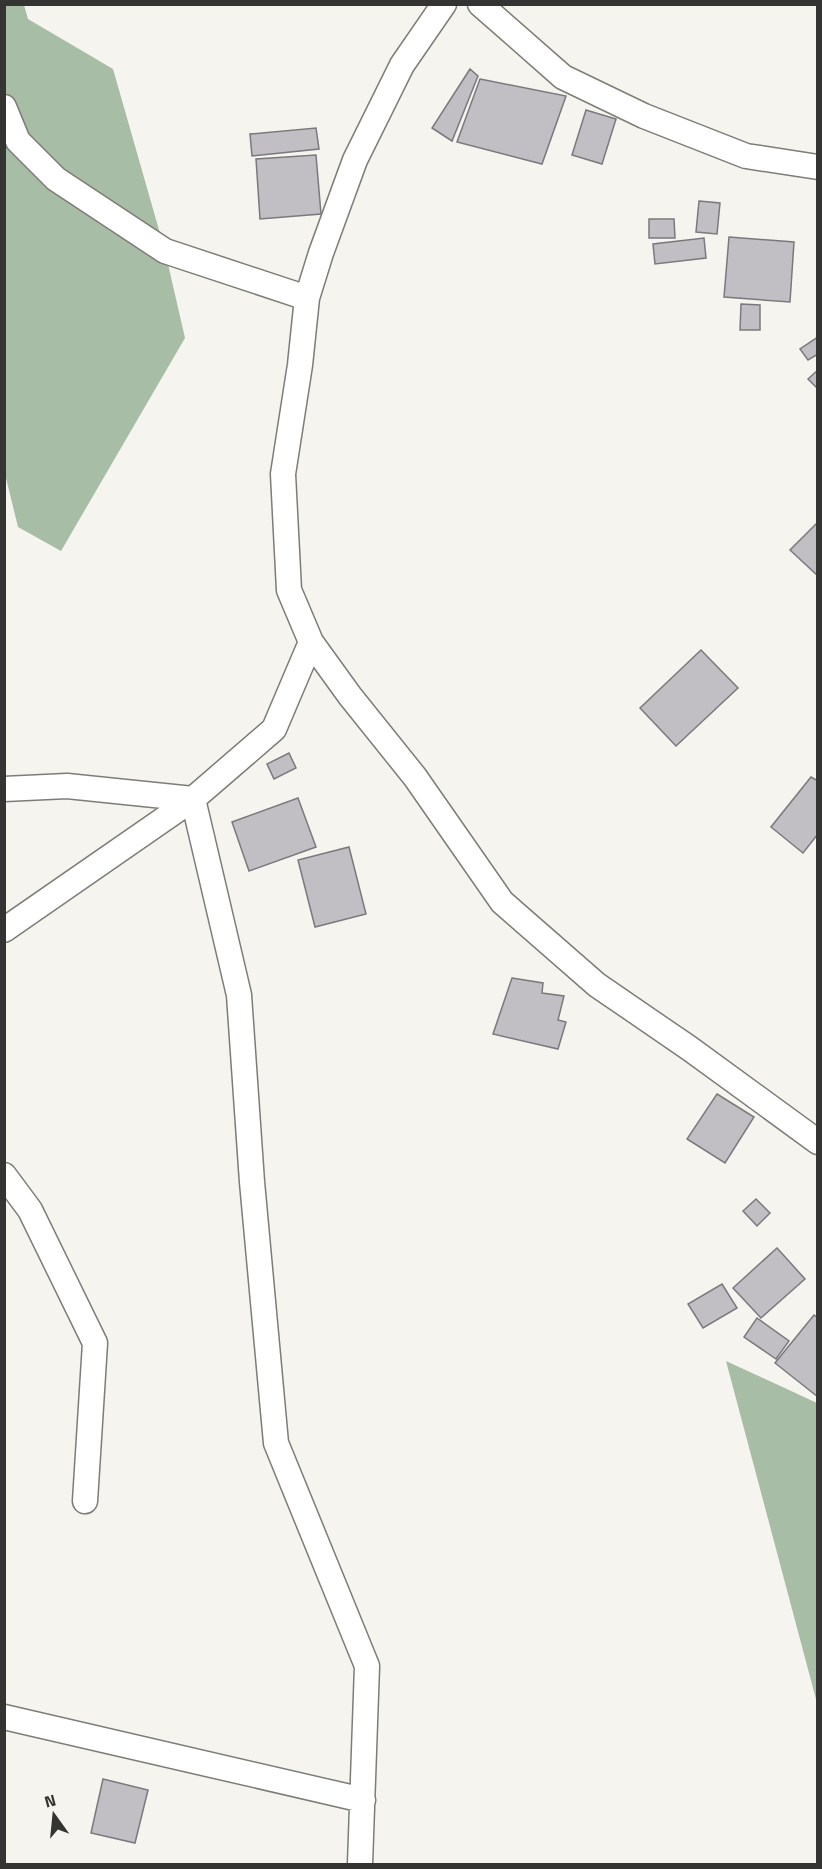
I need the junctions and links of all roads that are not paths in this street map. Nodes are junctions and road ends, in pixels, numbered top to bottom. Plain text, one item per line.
1 (444, 4) edge
2 (480, 4) edge
3 (4, 107) edge
4 (11, 148) edge
5 (818, 168) edge
6 (307, 298) junction
7 (311, 642) junction
8 (4, 789) edge
9 (193, 799) junction
10 (4, 930) edge
11 (818, 1142) edge
12 (4, 1175) edge
13 (85, 1501) dead end
14 (4, 1717) edge
15 (363, 1800) junction
16 (360, 1864) edge

1 - 6 street
2 - 5 street
3 - 4 street
4 - 6 street
6 - 7 street
7 - 9 street
7 - 11 street
8 - 9 street
9 - 10 street
9 - 15 street
12 - 13 street
14 - 15 street
15 - 16 street

